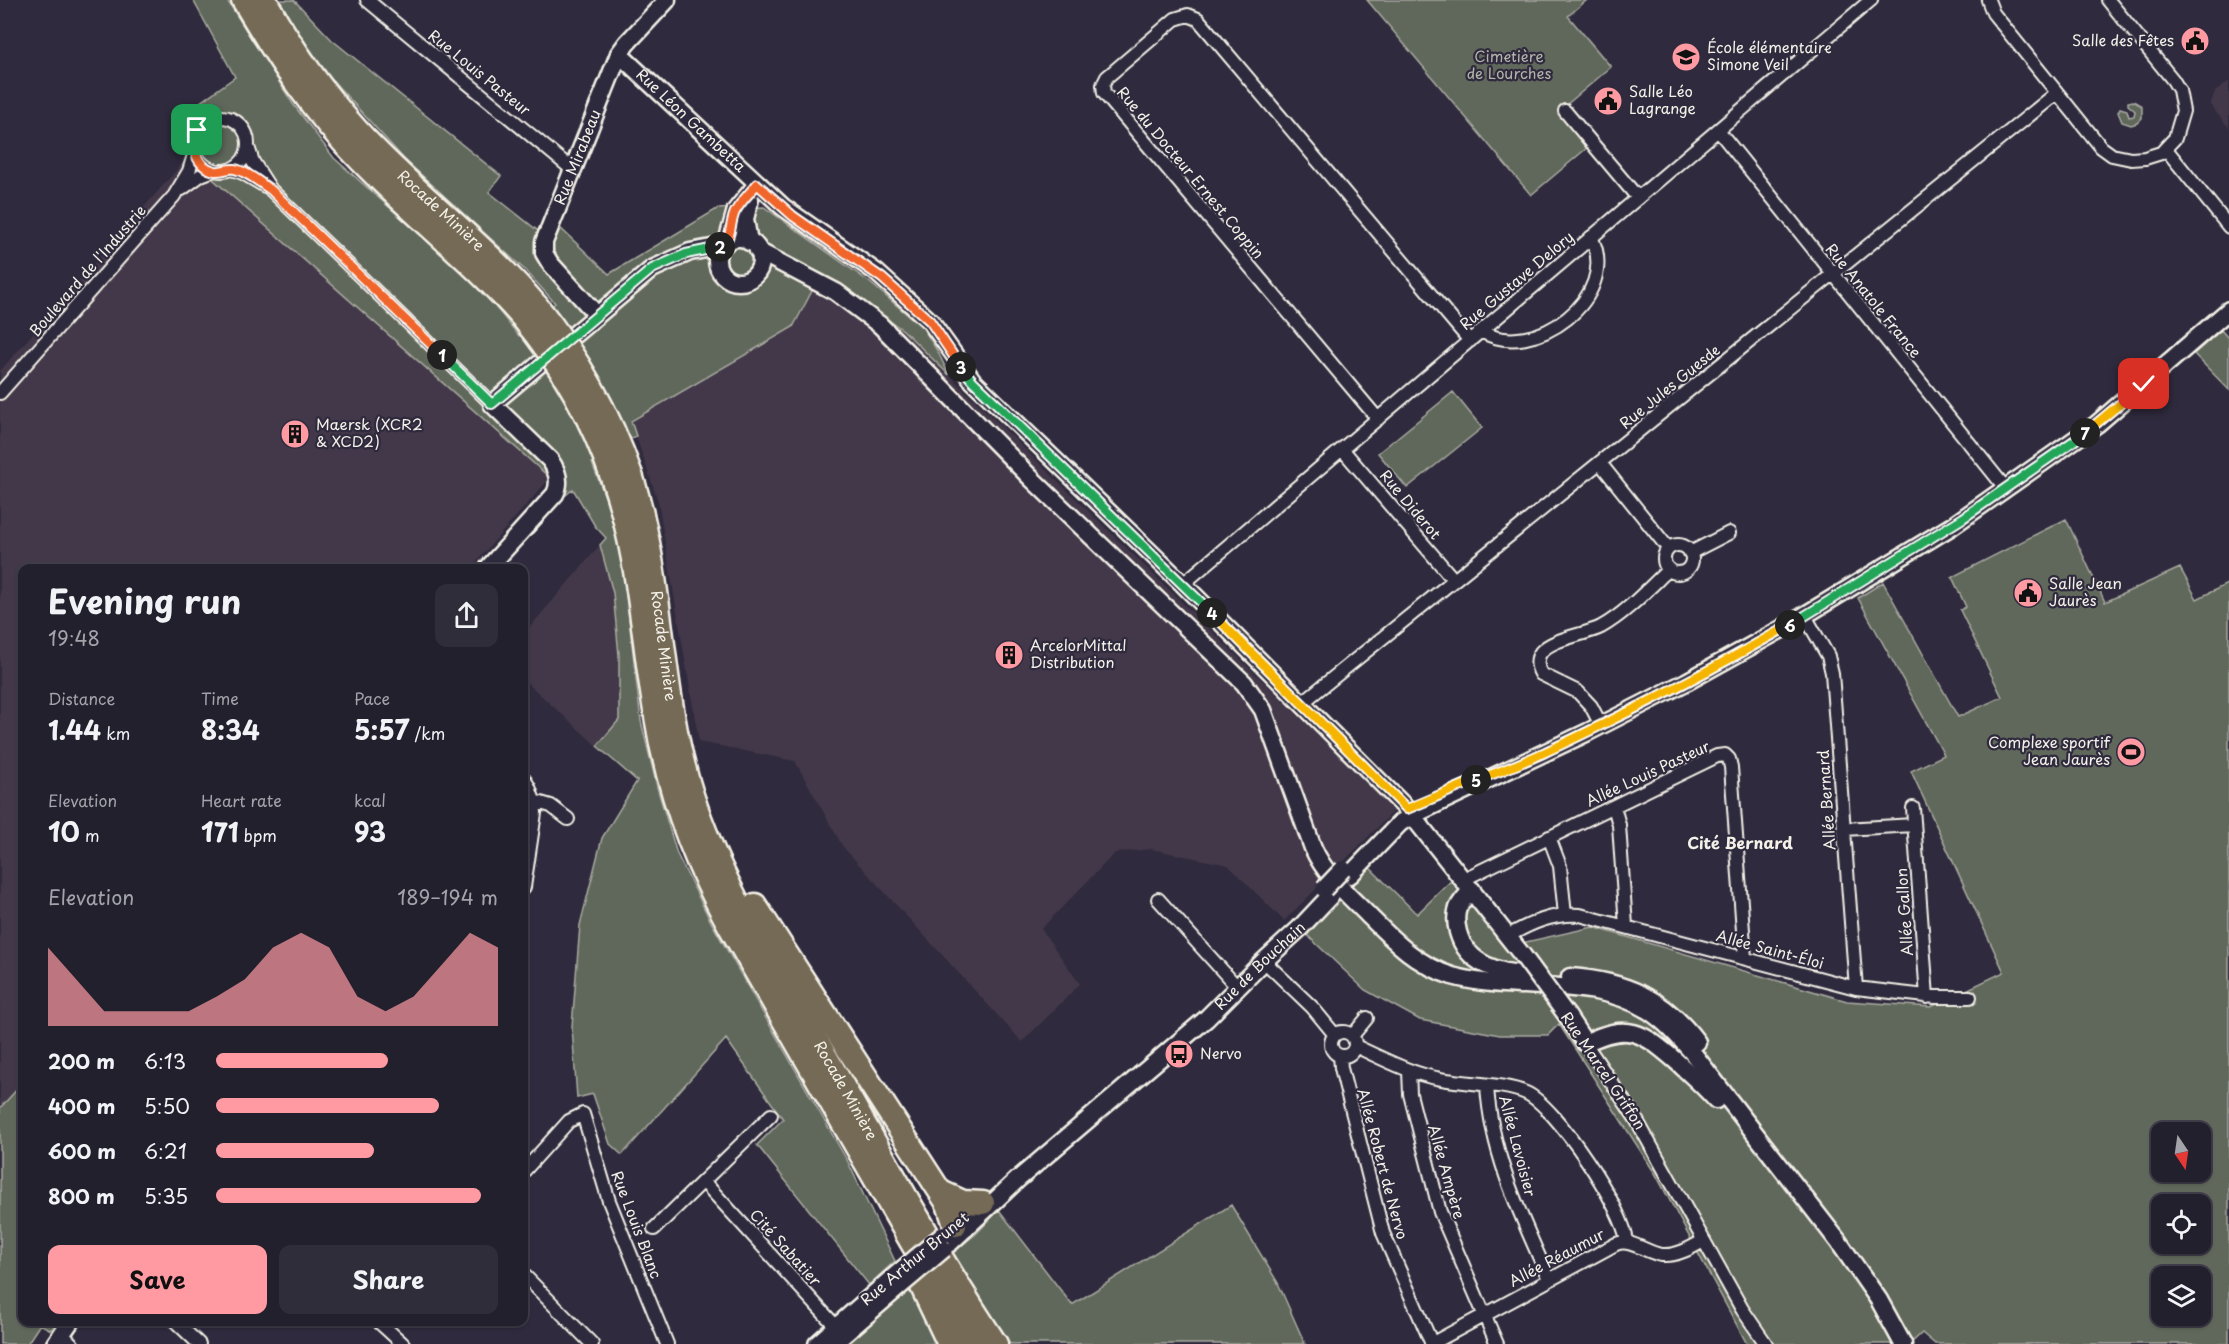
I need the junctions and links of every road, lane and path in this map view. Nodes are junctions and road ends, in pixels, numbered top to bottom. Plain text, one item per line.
1 (243, 0) edge
2 (265, 0) edge
3 (367, 0) edge
4 (667, 0) edge
5 (1871, 0) edge
6 (1988, 0) edge
7 (2108, 0) edge
8 (619, 54) junction
9 (2057, 93) junction
10 (1564, 111) dead end
11 (1718, 130) junction
12 (248, 147) junction
13 (2166, 149) junction
14 (195, 152) junction
15 (232, 169) junction
16 (214, 170) junction
17 (573, 170) junction
18 (757, 184) junction
19 (271, 190) junction
20 (174, 195) junction
21 (1638, 198) junction
22 (2229, 227) edge
23 (1591, 237) junction
24 (725, 244) junction
25 (754, 246) junction
26 (666, 262) junction
27 (718, 268) junction
28 (1832, 274) junction
29 (753, 276) junction
30 (812, 280) junction
31 (2229, 310) edge
32 (529, 311) junction
33 (597, 315) junction
34 (1482, 331) junction
35 (1470, 340) junction
36 (0, 393) edge
37 (492, 404) junction
38 (1378, 419) junction
39 (1342, 448) junction
40 (1600, 463) junction
41 (622, 478) junction
42 (2006, 489) junction
43 (1729, 533) dead end
44 (1668, 548) junction
45 (1690, 553) junction
46 (492, 564) edge
47 (1669, 569) junction
48 (1454, 580) junction
49 (1183, 584) junction
50 (1805, 616) junction
51 (1302, 704) junction
52 (1601, 725) junction
53 (677, 728) junction
54 (528, 785) edge
55 (534, 801) junction
56 (1614, 806) junction
57 (1913, 808) dead end
58 (1410, 812) junction
59 (568, 819) dead end
60 (1914, 825) junction
61 (1844, 830) junction
62 (1549, 837) junction
63 (528, 860) edge
64 (1468, 884) junction
65 (1158, 899) dead end
66 (1565, 915) junction
67 (1626, 926) junction
68 (1508, 936) junction
69 (1745, 958) junction
70 (1264, 961) junction
71 (1238, 988) junction
72 (1856, 988) junction
73 (1927, 997) junction
74 (1970, 997) dead end
75 (1367, 1018) dead end
76 (1335, 1035) junction
77 (1354, 1041) junction
78 (1585, 1043) junction
79 (1340, 1056) junction
80 (1409, 1071) junction
81 (1487, 1086) junction
82 (771, 1114) dead end
83 (1742, 1117) junction
84 (528, 1167) edge
85 (1788, 1178) junction
86 (1017, 1180) junction
87 (703, 1181) junction
88 (940, 1192) junction
89 (888, 1200) junction
90 (983, 1203) junction
91 (654, 1229) dead end
92 (950, 1236) junction
93 (1704, 1241) junction
94 (1627, 1242) junction
95 (528, 1279) edge
96 (1550, 1280) junction
97 (1879, 1300) junction
98 (1485, 1315) junction
99 (180, 1326) edge
100 (385, 1326) edge
101 (838, 1335) edge
102 (199, 1344) edge
103 (403, 1344) edge
104 (592, 1344) edge
105 (667, 1344) edge
106 (817, 1344) edge
107 (949, 1344) edge
108 (973, 1344) edge
109 (996, 1344) edge
110 (1432, 1344) edge
111 (1497, 1344) edge
112 (1766, 1344) edge
113 (1903, 1344) edge
114 (1917, 1344) edge

1 - 32 highway, Rocade Minière
2 - 32 highway, Rocade Minière
3 - 17 street, Rue Louis Pasteur
4 - 8 street, Rue Mirabeau
5 - 11 street, Rue Gustave Delory
6 - 9 street
7 - 13 street
8 - 17 street, Rue Mirabeau
8 - 18 street, Rue Léon Gambetta
9 - 13 street
9 - 28 street, Rue Jules Guesde
10 - 21 street
11 - 21 street, Rue Gustave Delory
11 - 28 street, Rue Anatole France
12 - 14 street
12 - 15 street
12 - 19 street
13 - 22 street
14 - 16 street
14 - 20 street, Boulevard de l'Industrie
15 - 16 street
15 - 19 street
16 - 20 street, Boulevard de l'Industrie
17 - 33 street, Rue Mirabeau
18 - 24 street
18 - 25 street
18 - 49 street, Rue Léon Gambetta
19 - 37 street
20 - 36 street, Boulevard de l'Industrie
21 - 23 street, Rue Gustave Delory
23 - 34 street, Rue Gustave Delory
23 - 34 street
24 - 25 street
24 - 26 street
24 - 27 street
25 - 29 street
25 - 30 street
26 - 27 street
26 - 33 street
27 - 29 street
28 - 40 street, Rue Jules Guesde
28 - 42 street, Rue Anatole France
29 - 30 street
30 - 83 street
31 - 42 street, Rue de Bouchain
32 - 41 highway, Rocade Minière, bridge
33 - 37 street
34 - 35 street, Rue Gustave Delory
35 - 38 street, Rue Gustave Delory
35 - 38 street, Rue du Docteur Ernest Coppin
37 - 46 street
38 - 39 street, Rue Gustave Delory
39 - 48 street, Rue Diderot
39 - 49 street, Rue Gustave Delory
40 - 44 street
40 - 48 street, Rue Jules Guesde
41 - 53 highway, Rocade Minière
41 - 89 highway, Rocade Minière
42 - 50 street, Rue de Bouchain
43 - 45 street
44 - 45 street
44 - 47 street
45 - 47 street
47 - 52 street
48 - 51 street, Rue Jules Guesde
49 - 51 street, Rue Léon Gambetta
50 - 52 street, Rue de Bouchain
50 - 61 street, Allée Bernard
51 - 58 street, Rue Léon Gambetta
52 - 58 street, Rue de Bouchain
53 - 88 highway
53 - 109 highway, Rocade Minière
54 - 55 street
55 - 59 street
55 - 63 street
56 - 62 street, Allée Louis Pasteur
56 - 67 street
56 - 69 street, Allée Louis Pasteur
57 - 60 street, Allée Gallon
58 - 64 street, Rue Marcel Griffon
58 - 70 street, Rue de Bouchain
60 - 61 street
60 - 73 street, Allée Gallon
61 - 72 street, Allée Bernard
62 - 64 street, Allée Louis Pasteur
62 - 66 street
64 - 68 street, Rue Marcel Griffon
64 - 83 street
65 - 71 street
66 - 67 street, Allée Saint-Éloi
66 - 68 street, Allée Saint-Éloi
67 - 69 street, Allée Saint-Éloi
68 - 78 street, Rue Marcel Griffon, bridge
69 - 72 street, Allée Saint-Éloi
70 - 71 street, Rue de Bouchain
70 - 76 street
71 - 86 street, Rue de Bouchain
72 - 73 street, Allée Saint-Éloi
73 - 74 street, Allée Saint-Éloi
75 - 77 street
76 - 77 street
76 - 79 street
77 - 79 street
77 - 80 street
78 - 85 street
78 - 93 street, Rue Marcel Griffon
79 - 110 street, Allée Robert de Nervo
80 - 81 street
80 - 98 street, Allée Ampère
81 - 94 street
81 - 96 street, Allée Lavoisier
82 - 87 street
83 - 85 street
84 - 105 street, Rue Louis Blanc
85 - 97 street
86 - 90 street, Rue Arthur Brunet
86 - 92 street
87 - 91 street
87 - 101 street, Cité Sabatier
88 - 90 highway
88 - 92 highway
89 - 107 highway
89 - 108 highway, Rocade Minière
90 - 92 street, Rue Arthur Brunet
92 - 101 street, Rue Arthur Brunet, bridge
93 - 94 street, Allée Réaumur
93 - 112 street, Rue Marcel Griffon
94 - 96 street, Allée Réaumur
95 - 104 street
96 - 98 street, Allée Réaumur
97 - 113 street
97 - 114 street
98 - 110 street, Allée Réaumur
98 - 111 street, Allée Ampère
99 - 102 street
100 - 103 street
101 - 106 street, Rue Arthur Brunet

